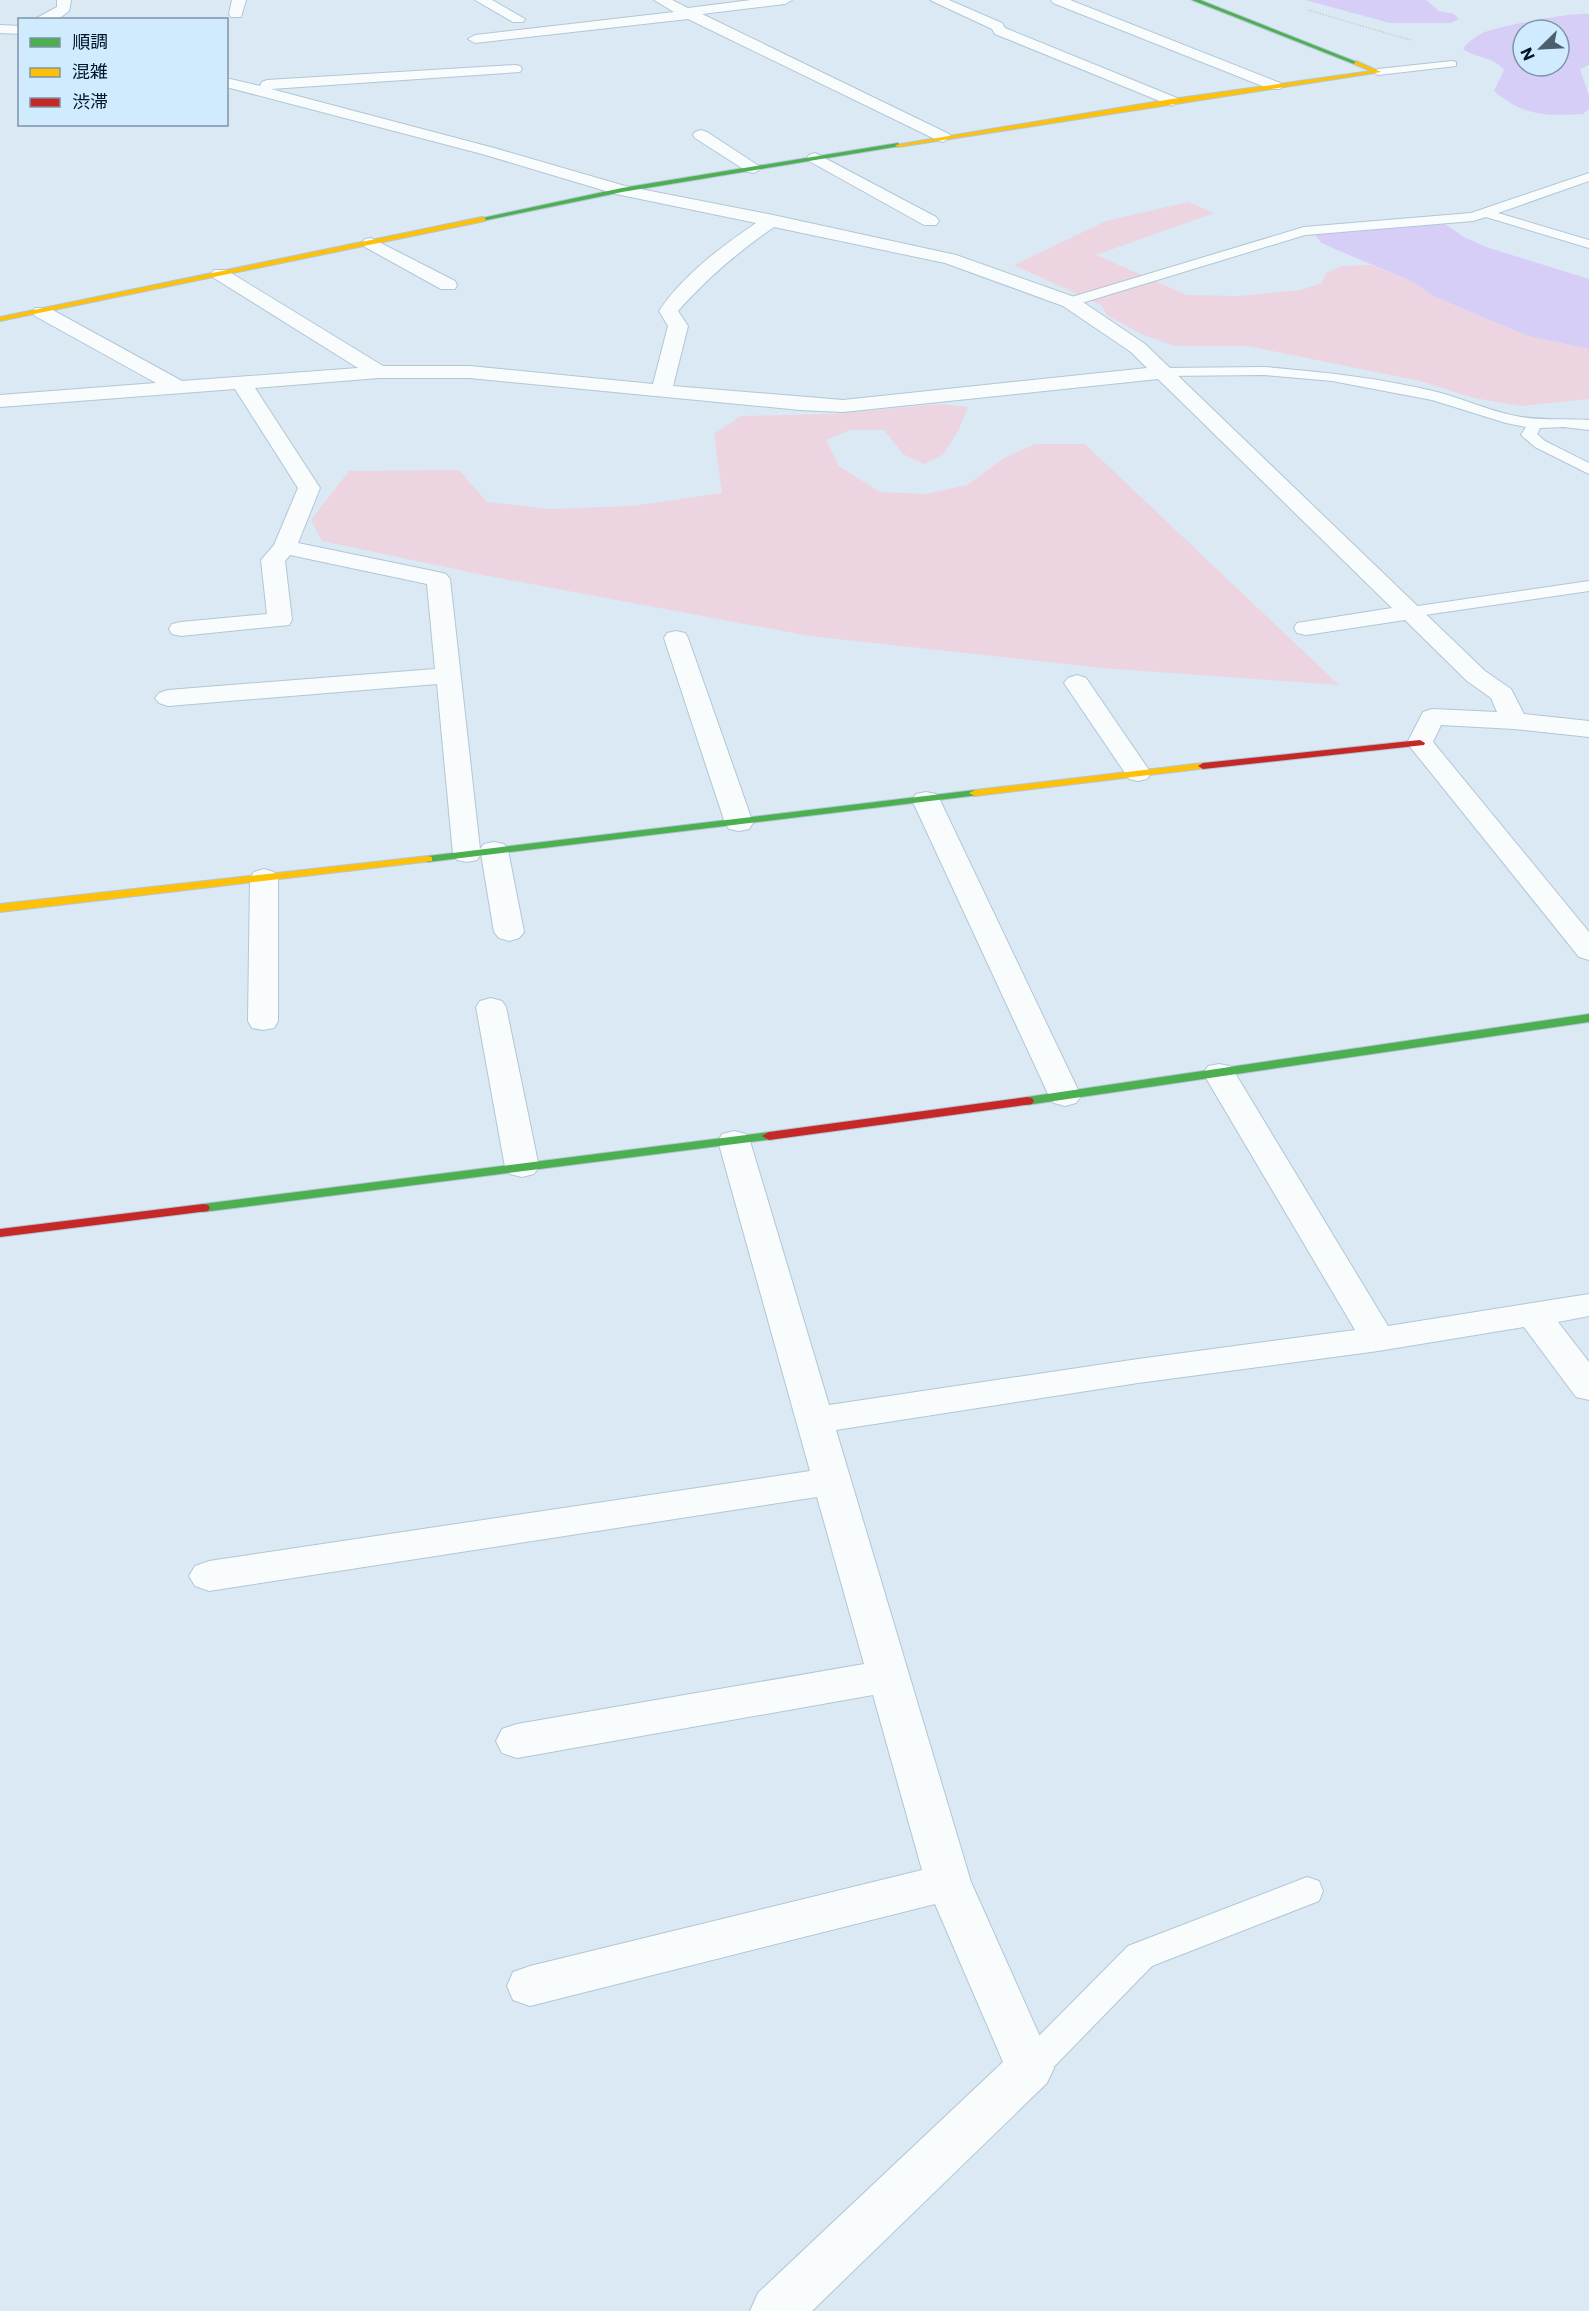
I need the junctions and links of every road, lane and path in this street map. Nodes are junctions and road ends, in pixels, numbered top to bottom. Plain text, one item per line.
1 (64, 0) edge
2 (482, 0) edge
3 (660, 0) edge
4 (784, 0) edge
5 (937, 0) edge
6 (1058, 0) edge
7 (1195, 0) edge
8 (1304, 9) dead end
9 (689, 13) junction
10 (47, 18) edge
11 (518, 19) dead end
12 (475, 39) dead end
13 (1452, 64) joint
14 (515, 69) dead end
15 (1378, 72) junction
16 (234, 84) edge
17 (1275, 86) junction
18 (1172, 101) junction
19 (701, 135) dead end
20 (943, 137) junction
21 (815, 158) junction
22 (754, 168) junction
23 (1589, 177) edge
24 (622, 190) junction
25 (1486, 213) junction
26 (773, 220) junction
27 (930, 220) dead end
28 (371, 243) junction
29 (1589, 244) edge
30 (220, 274) junction
31 (448, 285) dead end
32 (1070, 302) junction
33 (42, 312) junction
34 (0, 319) edge
35 (379, 372) junction
36 (1163, 372) junction
37 (241, 382) junction
38 (176, 386) junction
39 (662, 390) junction
40 (0, 401) edge
41 (1534, 424) junction
42 (1589, 425) edge
43 (1589, 469) edge
44 (285, 547) junction
45 (1589, 586) edge
46 (1411, 612) junction
47 (1306, 628) dead end
48 (181, 629) dead end
49 (676, 638) dead end
50 (448, 676) junction
51 (1077, 683) dead end
52 (168, 698) dead end
53 (1514, 721) junction
54 (1589, 729) edge
55 (1420, 743) junction
56 (1138, 773) junction
57 (926, 800) junction
58 (739, 823) junction
59 (480, 852) junction
60 (264, 878) junction
61 (0, 908) edge
62 (509, 932) dead end
63 (1589, 951) edge
64 (491, 1007) dead end
65 (1589, 1018) edge
66 (263, 1021) dead end
67 (1219, 1073) junction
68 (1065, 1096) junction
69 (734, 1141) junction
70 (522, 1167) junction
71 (0, 1233) edge
72 (1589, 1305) edge
73 (1534, 1315) junction
74 (1378, 1339) junction
75 (1589, 1388) edge
76 (814, 1420) junction
77 (833, 1481) junction
78 (208, 1576) dead end
79 (889, 1676) junction
80 (517, 1741) dead end
81 (948, 1882) junction
82 (1307, 1891) dead end
83 (530, 1986) dead end
84 (1030, 2067) junction
85 (776, 2311) edge

1 - 10 street
2 - 11 street
3 - 9 street
4 - 9 street
5 - 18 street
6 - 17 street
7 - 15 street
8 - 13 path
9 - 12 street
9 - 20 street
13 - 15 lane
14 - 16 street
15 - 17 street
16 - 24 street
17 - 18 street
18 - 20 street
19 - 22 street
20 - 21 street
21 - 22 street
21 - 27 street
22 - 24 street
23 - 25 lane
24 - 26 street
24 - 28 street
25 - 29 lane
25 - 32 lane
26 - 32 street
26 - 39 street
28 - 30 street
28 - 31 street
30 - 33 street
30 - 35 street
32 - 36 street
33 - 34 street
33 - 38 street
35 - 37 street
35 - 39 street
36 - 39 street
36 - 41 lane
36 - 46 street
37 - 38 street
37 - 44 street
38 - 40 street
41 - 42 lane
41 - 43 lane
44 - 48 street
44 - 50 street
45 - 46 lane
46 - 47 street
46 - 53 street
49 - 58 street
50 - 52 street
50 - 59 street
51 - 56 street
53 - 54 street
53 - 55 street
55 - 56 street
55 - 63 street
56 - 57 street
57 - 58 street
57 - 68 street
58 - 59 street
59 - 60 street
59 - 62 street
60 - 61 street
60 - 66 street
64 - 70 street
65 - 67 street
67 - 68 street
67 - 74 street
68 - 69 street
69 - 70 street
69 - 76 street
70 - 71 street
72 - 73 street
73 - 74 street
73 - 75 street
74 - 76 street
76 - 77 street
77 - 78 street
77 - 79 street
79 - 80 street
79 - 81 street
81 - 83 street
81 - 84 street
82 - 84 lane
84 - 85 street

